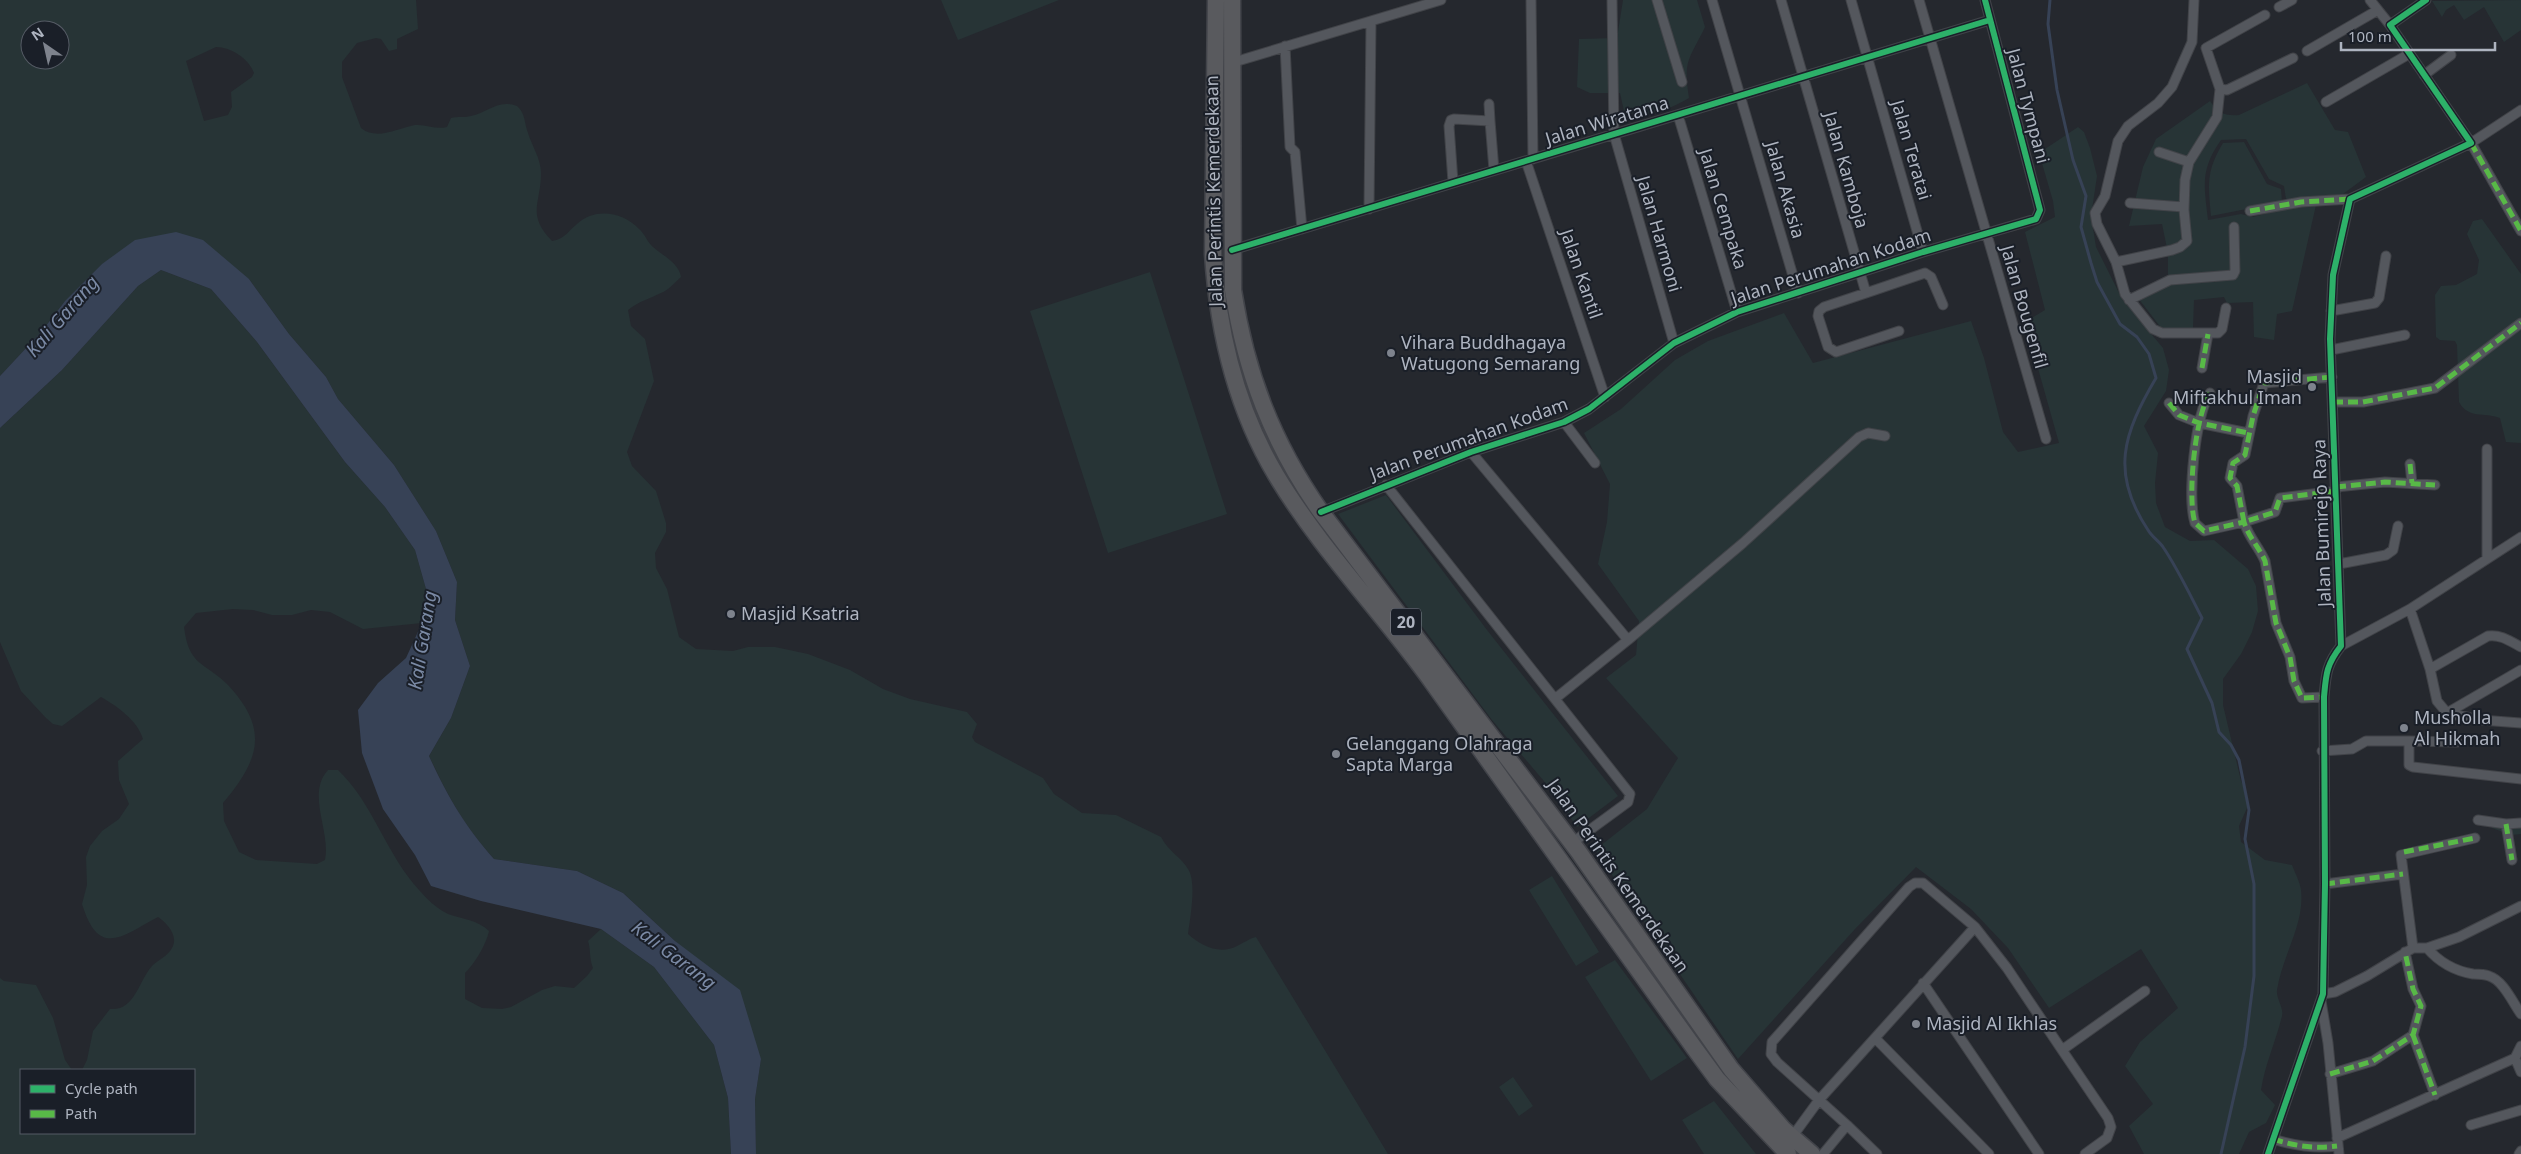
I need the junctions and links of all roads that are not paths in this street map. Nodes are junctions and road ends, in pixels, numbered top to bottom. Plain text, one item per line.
1 (1216, 0) edge
2 (1232, 0) edge
3 (1441, 0) edge
4 (1531, 0) edge
5 (1612, 0) edge
6 (1657, 0) edge
7 (1712, 0) edge
8 (1781, 0) edge
9 (1851, 0) edge
10 (1919, 0) edge
11 (1985, 0) edge
12 (2194, 0) edge
13 (2292, 0) edge
14 (2370, 0) edge
15 (2426, 0) edge
16 (2279, 8) dead end
17 (2378, 10) junction
18 (2265, 15) dead end
19 (1990, 20) junction
20 (1371, 21) junction
21 (2390, 25) junction
22 (1930, 38) junction
23 (2192, 42) junction
24 (1285, 46) junction
25 (2206, 48) junction
26 (2307, 50) dead end
27 (2409, 54) junction
28 (2451, 55) dead end
29 (1867, 58) junction
30 (2292, 58) dead end
31 (1224, 64) junction
32 (2424, 75) junction
33 (1803, 77) junction
34 (1682, 82) dead end
35 (2220, 89) junction
36 (1741, 96) junction
37 (2326, 102) dead end
38 (1489, 104) dead end
39 (2521, 110) edge
40 (1678, 115) junction
41 (1490, 121) junction
42 (1614, 134) junction
43 (2470, 143) junction
44 (2159, 152) dead end
45 (1529, 160) junction
46 (2189, 162) junction
47 (1494, 170) junction
48 (1453, 182) junction
49 (2350, 199) junction
50 (2130, 203) dead end
51 (2184, 207) junction
52 (1369, 209) junction
53 (2250, 211) dead end
54 (2036, 219) joint
55 (2234, 227) dead end
56 (1302, 229) junction
57 (2521, 231) edge
58 (1986, 233) junction
59 (1232, 250) junction
60 (1924, 252) junction
61 (2386, 256) dead end
62 (2116, 262) junction
63 (1859, 272) junction
64 (1798, 293) junction
65 (1866, 293) junction
66 (2129, 300) junction
67 (1943, 305) dead end
68 (2226, 308) dead end
69 (2331, 311) junction
70 (1737, 312) junction
71 (2521, 323) edge
72 (1899, 331) dead end
73 (2208, 334) junction
74 (2405, 335) dead end
75 (1674, 342) junction
76 (2331, 350) junction
77 (2202, 368) dead end
78 (2332, 377) junction
79 (2210, 393) dead end
80 (1605, 397) junction
81 (2333, 402) junction
82 (2169, 403) dead end
83 (1564, 422) junction
84 (2198, 424) junction
85 (2248, 433) junction
86 (1884, 436) dead end
87 (2046, 440) dead end
88 (2487, 449) dead end
89 (1471, 452) junction
90 (1594, 463) dead end
91 (2410, 464) dead end
92 (2412, 483) junction
93 (1386, 485) junction
94 (2435, 485) dead end
95 (2336, 489) junction
96 (1321, 512) junction
97 (2244, 522) junction
98 (2398, 526) dead end
99 (2521, 537) edge
100 (2487, 558) junction
101 (2339, 564) junction
102 (2410, 609) junction
103 (1628, 640) junction
104 (2341, 646) junction
105 (2521, 647) edge
106 (1422, 657) junction
107 (2430, 669) junction
108 (2521, 670) edge
109 (2324, 697) junction
110 (1556, 698) junction
111 (2447, 713) junction
112 (2521, 723) edge
113 (2409, 741) junction
114 (2456, 742) dead end
115 (2322, 751) junction
116 (2521, 778) edge
117 (2478, 820) dead end
118 (2521, 823) edge
119 (2506, 824) junction
120 (2475, 838) dead end
121 (1572, 843) junction
122 (2512, 860) dead end
123 (2403, 874) junction
124 (2325, 884) junction
125 (2521, 906) edge
126 (1975, 927) junction
127 (2427, 948) junction
128 (2409, 950) junction
129 (1924, 983) junction
130 (2145, 991) dead end
131 (2322, 996) junction
132 (2521, 1014) edge
133 (2413, 1035) junction
134 (1875, 1038) junction
135 (2521, 1046) edge
136 (2062, 1050) junction
137 (2515, 1058) junction
138 (2521, 1072) edge
139 (2330, 1074) junction
140 (2435, 1095) junction
141 (1819, 1100) junction
142 (2520, 1114) edge
143 (1847, 1125) junction
144 (2472, 1125) dead end
145 (1792, 1136) junction
146 (2273, 1139) junction
147 (2338, 1146) edge
148 (1788, 1154) edge
149 (1812, 1154) edge
150 (1823, 1154) edge
151 (1877, 1154) edge
152 (1989, 1154) edge
153 (2039, 1154) edge
154 (2085, 1154) edge
155 (2268, 1154) edge

1 - 31 highway, Jalan Perintis Kemerdekaan / 20
2 - 31 highway, Jalan Perintis Kemerdekaan / 20
3 - 20 street
4 - 45 street, Jalan Kantil
5 - 42 street, Jalan Harmoni
6 - 34 street
7 - 36 street, Jalan Akasia
8 - 33 street, Jalan Kamboja
9 - 29 street, Jalan Teratai
10 - 22 street, Jalan Bougenfil
11 - 19 street, Jalan Tympani
12 - 23 street
13 - 16 street
14 - 17 street
15 - 21 street
17 - 21 street
17 - 26 street
18 - 25 street
19 - 22 street, Jalan Wiratama
19 - 54 street, Jalan Tympani
20 - 24 street
20 - 52 street
21 - 27 street
22 - 29 street, Jalan Wiratama
22 - 58 street, Jalan Bougenfil
23 - 25 street
23 - 62 street
24 - 31 street
24 - 56 street
25 - 35 street
27 - 32 street
27 - 37 street
28 - 32 street
29 - 33 street, Jalan Wiratama
29 - 60 street, Jalan Teratai
30 - 35 street
31 - 59 highway, Jalan Perintis Kemerdekaan / 20
31 - 106 highway, Jalan Perintis Kemerdekaan / 20
32 - 43 street
33 - 36 street, Jalan Wiratama
33 - 63 street, Jalan Kamboja
35 - 46 street
36 - 40 street, Jalan Wiratama
36 - 64 street, Jalan Akasia
38 - 41 street
39 - 43 street
40 - 42 street, Jalan Wiratama
40 - 70 street, Jalan Cempaka
41 - 47 street
41 - 48 street
42 - 45 street, Jalan Wiratama
42 - 75 street, Jalan Harmoni
43 - 49 street
43 - 57 street
44 - 46 street
45 - 47 street, Jalan Wiratama
45 - 80 street, Jalan Kantil
46 - 51 street
47 - 48 street, Jalan Wiratama
48 - 52 street, Jalan Wiratama
49 - 53 street
49 - 69 street, Jalan Bumirejo Raya
50 - 51 street
51 - 62 street
52 - 56 street, Jalan Wiratama
54 - 58 street, Jalan Perumahan Kodam
55 - 66 street
56 - 59 street, Jalan Wiratama
58 - 60 street, Jalan Perumahan Kodam
58 - 87 street, Jalan Bougenfil
59 - 96 highway, Jalan Perintis Kemerdekaan / 20
60 - 63 street, Jalan Perumahan Kodam
61 - 69 street
62 - 66 street
63 - 64 street, Jalan Perumahan Kodam
63 - 65 street, Jalan Kamboja
64 - 70 street, Jalan Perumahan Kodam
65 - 67 street
65 - 72 street
66 - 73 street
68 - 73 street
69 - 76 street, Jalan Bumirejo Raya
70 - 75 street, Jalan Perumahan Kodam
71 - 81 street
73 - 77 street
74 - 76 street
75 - 80 street, Jalan Perumahan Kodam
76 - 78 street, Jalan Bumirejo Raya
78 - 81 street, Jalan Bumirejo Raya
78 - 85 street
79 - 84 street
80 - 83 street, Jalan Perumahan Kodam
81 - 95 street, Jalan Bumirejo Raya
82 - 84 street
83 - 89 street, Jalan Perumahan Kodam
83 - 90 street
84 - 85 street
84 - 97 street
85 - 97 street
86 - 103 street
88 - 100 street
89 - 93 street, Jalan Perumahan Kodam
89 - 103 street, Jalan Perumahan Kodam
91 - 92 street
92 - 94 street
92 - 95 street
93 - 96 street, Jalan Perumahan Kodam
93 - 110 street, Jalan Perumahan Kodam
95 - 97 street
95 - 101 street, Jalan Bumirejo Raya
96 - 106 highway, Jalan Perintis Kemerdekaan / 20
97 - 109 street
98 - 101 street
99 - 100 street
100 - 102 street
101 - 104 street, Jalan Bumirejo Raya
102 - 104 street
102 - 107 street
103 - 110 street
104 - 109 street
105 - 107 street
106 - 121 highway, Jalan Perintis Kemerdekaan / 20
106 - 148 highway, Jalan Perintis Kemerdekaan / 20
107 - 111 street
108 - 111 street
109 - 115 street
110 - 121 street, Jalan Perumahan Kodam
111 - 112 street
113 - 114 street
113 - 115 street
113 - 116 street
115 - 124 street
117 - 119 street
118 - 119 street
119 - 122 street
120 - 123 street
121 - 145 highway, Jalan Perintis Kemerdekaan / 20
123 - 124 street
123 - 128 street
124 - 131 street
125 - 127 street
126 - 129 street
126 - 136 street
126 - 141 street
127 - 128 street
127 - 132 street
128 - 131 street
128 - 133 street
129 - 134 street
129 - 153 street
130 - 136 street
131 - 139 street
131 - 146 street
133 - 139 street
133 - 140 street
134 - 141 street
134 - 152 street
135 - 137 street
136 - 154 street
137 - 138 street
137 - 140 street
139 - 147 street
140 - 147 street
141 - 143 street
141 - 145 street
142 - 144 street
143 - 150 street
143 - 151 street
145 - 149 highway, Jalan Perintis Kemerdekaan / 20
146 - 147 street
146 - 155 street

